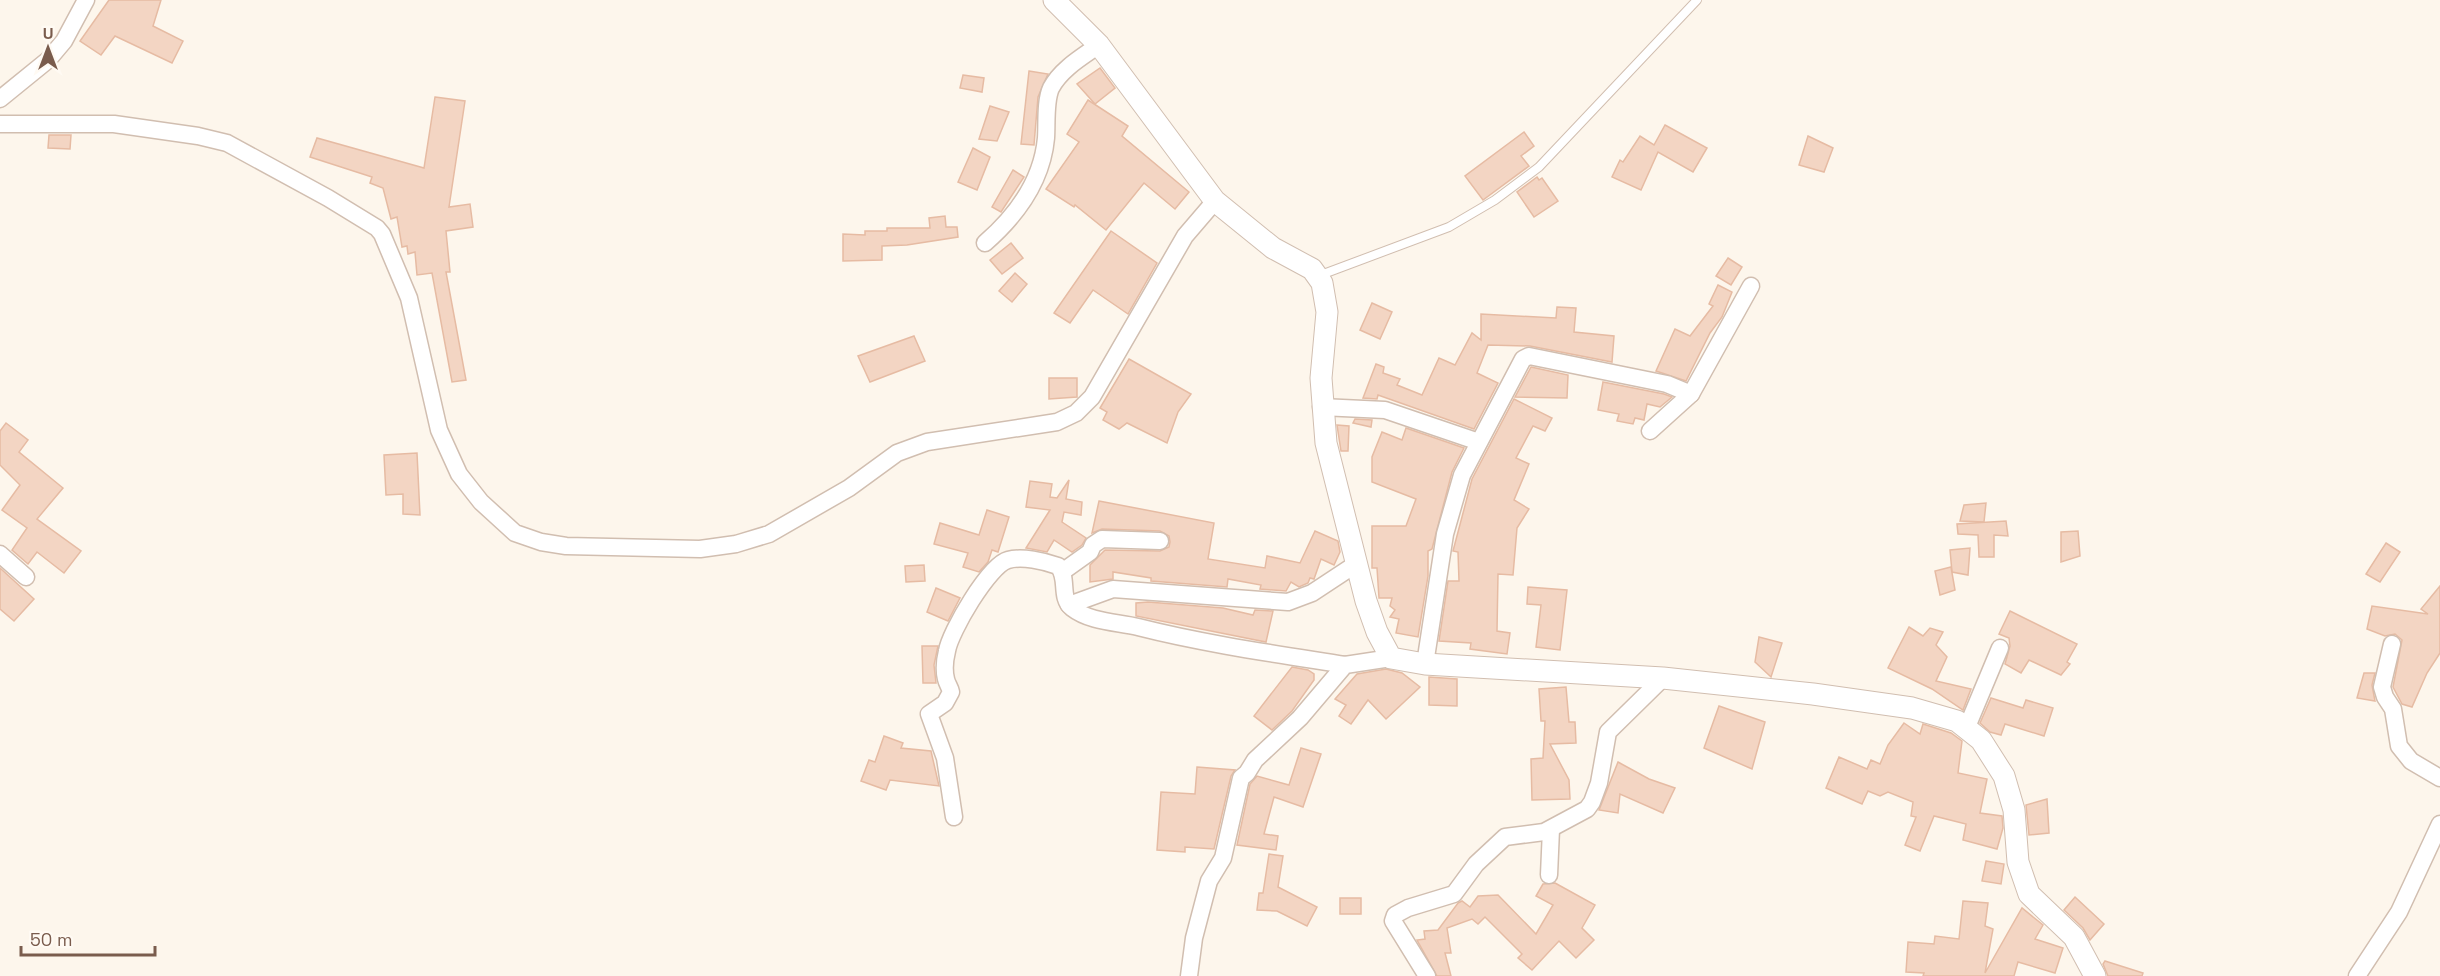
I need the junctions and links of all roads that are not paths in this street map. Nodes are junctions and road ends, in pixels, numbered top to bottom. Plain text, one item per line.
1 (86, 0) edge
2 (1054, 0) edge
3 (1697, 0) edge
4 (1099, 45) junction
5 (0, 99) edge
6 (0, 124) edge
7 (1215, 201) junction
8 (985, 243) dead end
9 (1317, 276) junction
10 (1751, 286) dead end
11 (1691, 394) junction
12 (1321, 406) junction
13 (1650, 431) dead end
14 (1479, 442) junction
15 (1160, 541) dead end
16 (0, 554) edge
17 (1356, 564) junction
18 (1062, 572) junction
19 (27, 577) dead end
20 (1069, 605) junction
21 (2392, 644) dead end
22 (2000, 648) dead end
23 (1391, 658) junction
24 (1425, 664) junction
25 (1345, 665) junction
26 (1663, 678) junction
27 (1967, 728) junction
28 (2440, 778) edge
29 (954, 817) dead end
30 (2440, 824) edge
31 (1551, 829) junction
32 (1549, 875) dead end
33 (1189, 976) edge
34 (1427, 976) edge
35 (2095, 976) edge
36 (2357, 976) edge

1 - 5 street
2 - 4 street
3 - 9 lane
4 - 7 street
4 - 8 street
6 - 7 street
7 - 9 street
9 - 12 street
10 - 11 street
11 - 13 street
11 - 14 street
12 - 14 street
12 - 17 street
14 - 24 street
15 - 18 street
16 - 19 street
17 - 20 street
17 - 23 street
18 - 20 street
18 - 29 street
20 - 25 street
21 - 28 street
22 - 27 street
23 - 24 street
23 - 25 street
24 - 26 street
25 - 33 street
26 - 27 street
26 - 31 street
27 - 35 street
30 - 36 street
31 - 32 street
31 - 34 street

